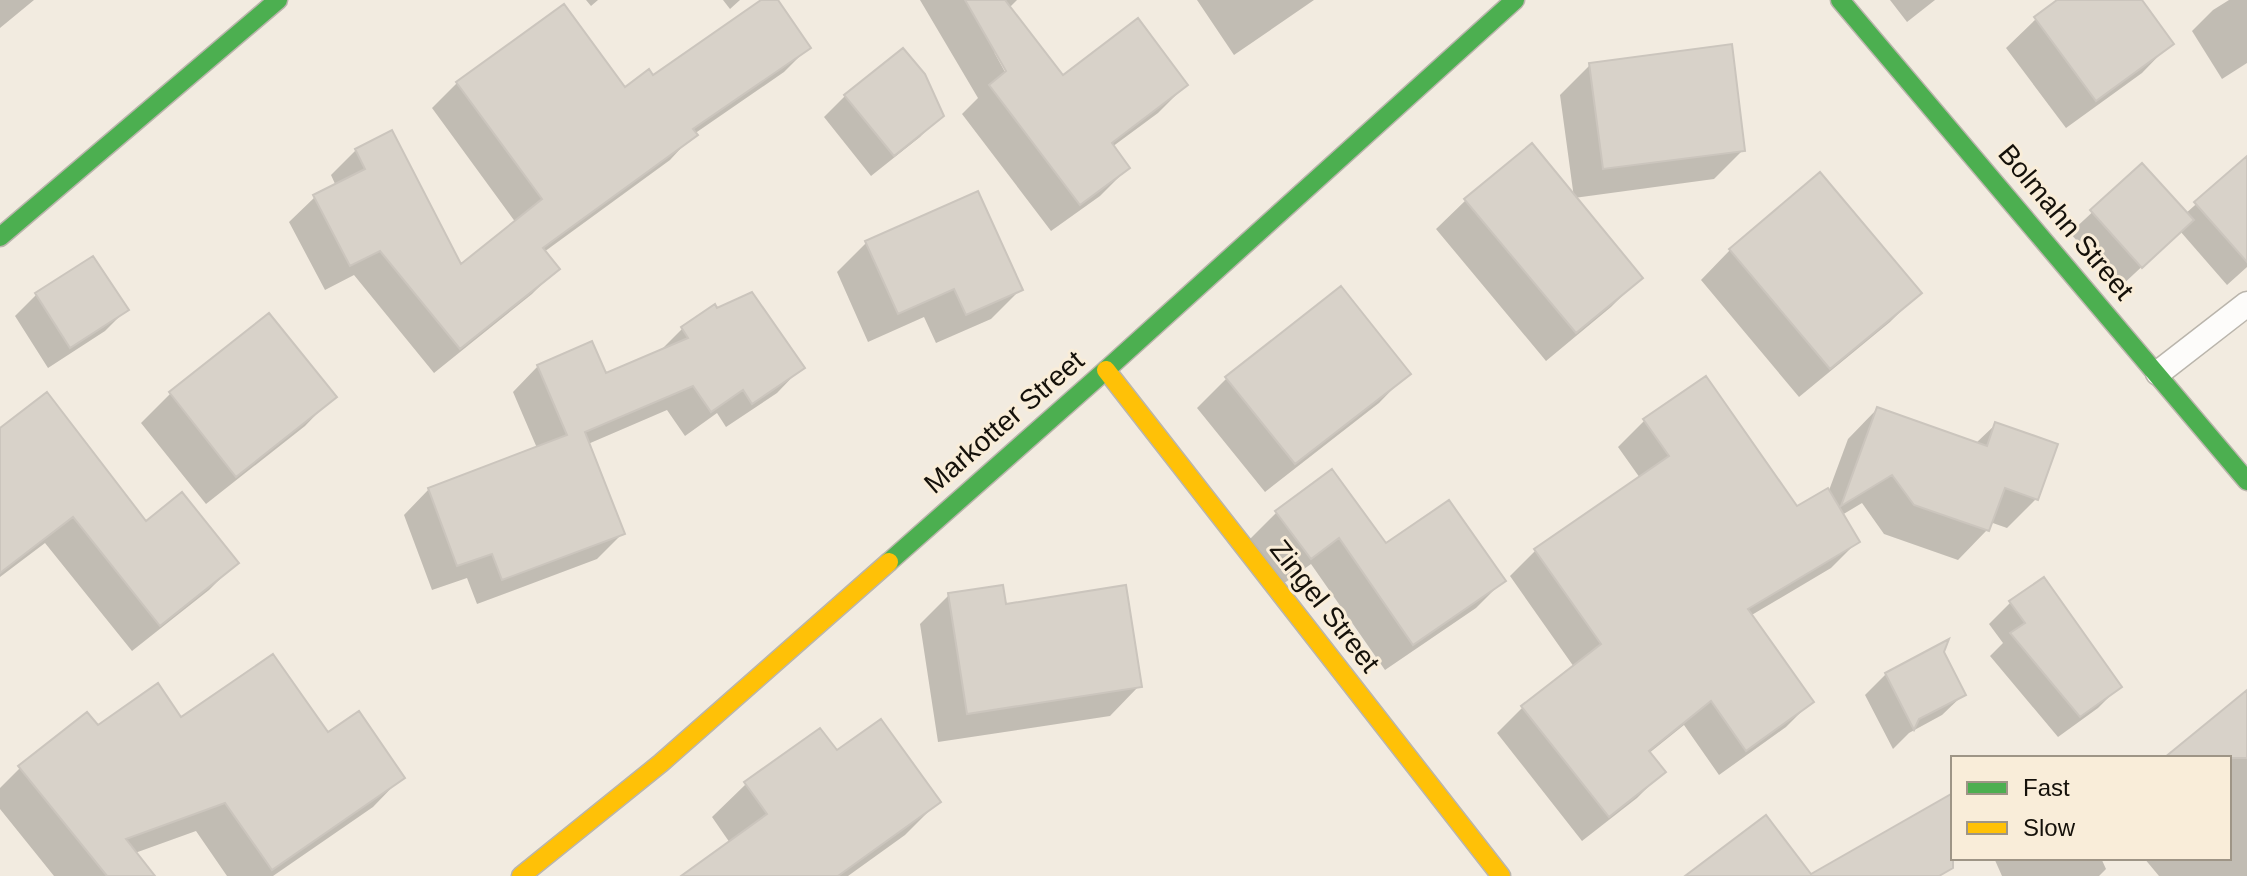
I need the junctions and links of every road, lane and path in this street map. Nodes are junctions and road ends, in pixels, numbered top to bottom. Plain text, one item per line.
1 (278, 0) edge
2 (1840, 0) edge
3 (1512, 1) edge
4 (0, 237) edge
5 (2247, 304) edge
6 (1106, 370) junction
7 (2158, 373) junction
8 (2247, 481) edge
9 (521, 876) edge
10 (1501, 876) edge

1 - 4 street
2 - 7 street, Bolmahn Street
3 - 6 street, Markotter Street
5 - 7 lane
6 - 9 street, Markotter Street
6 - 10 street, Zingel Street
7 - 8 street, Bolmahn Street

